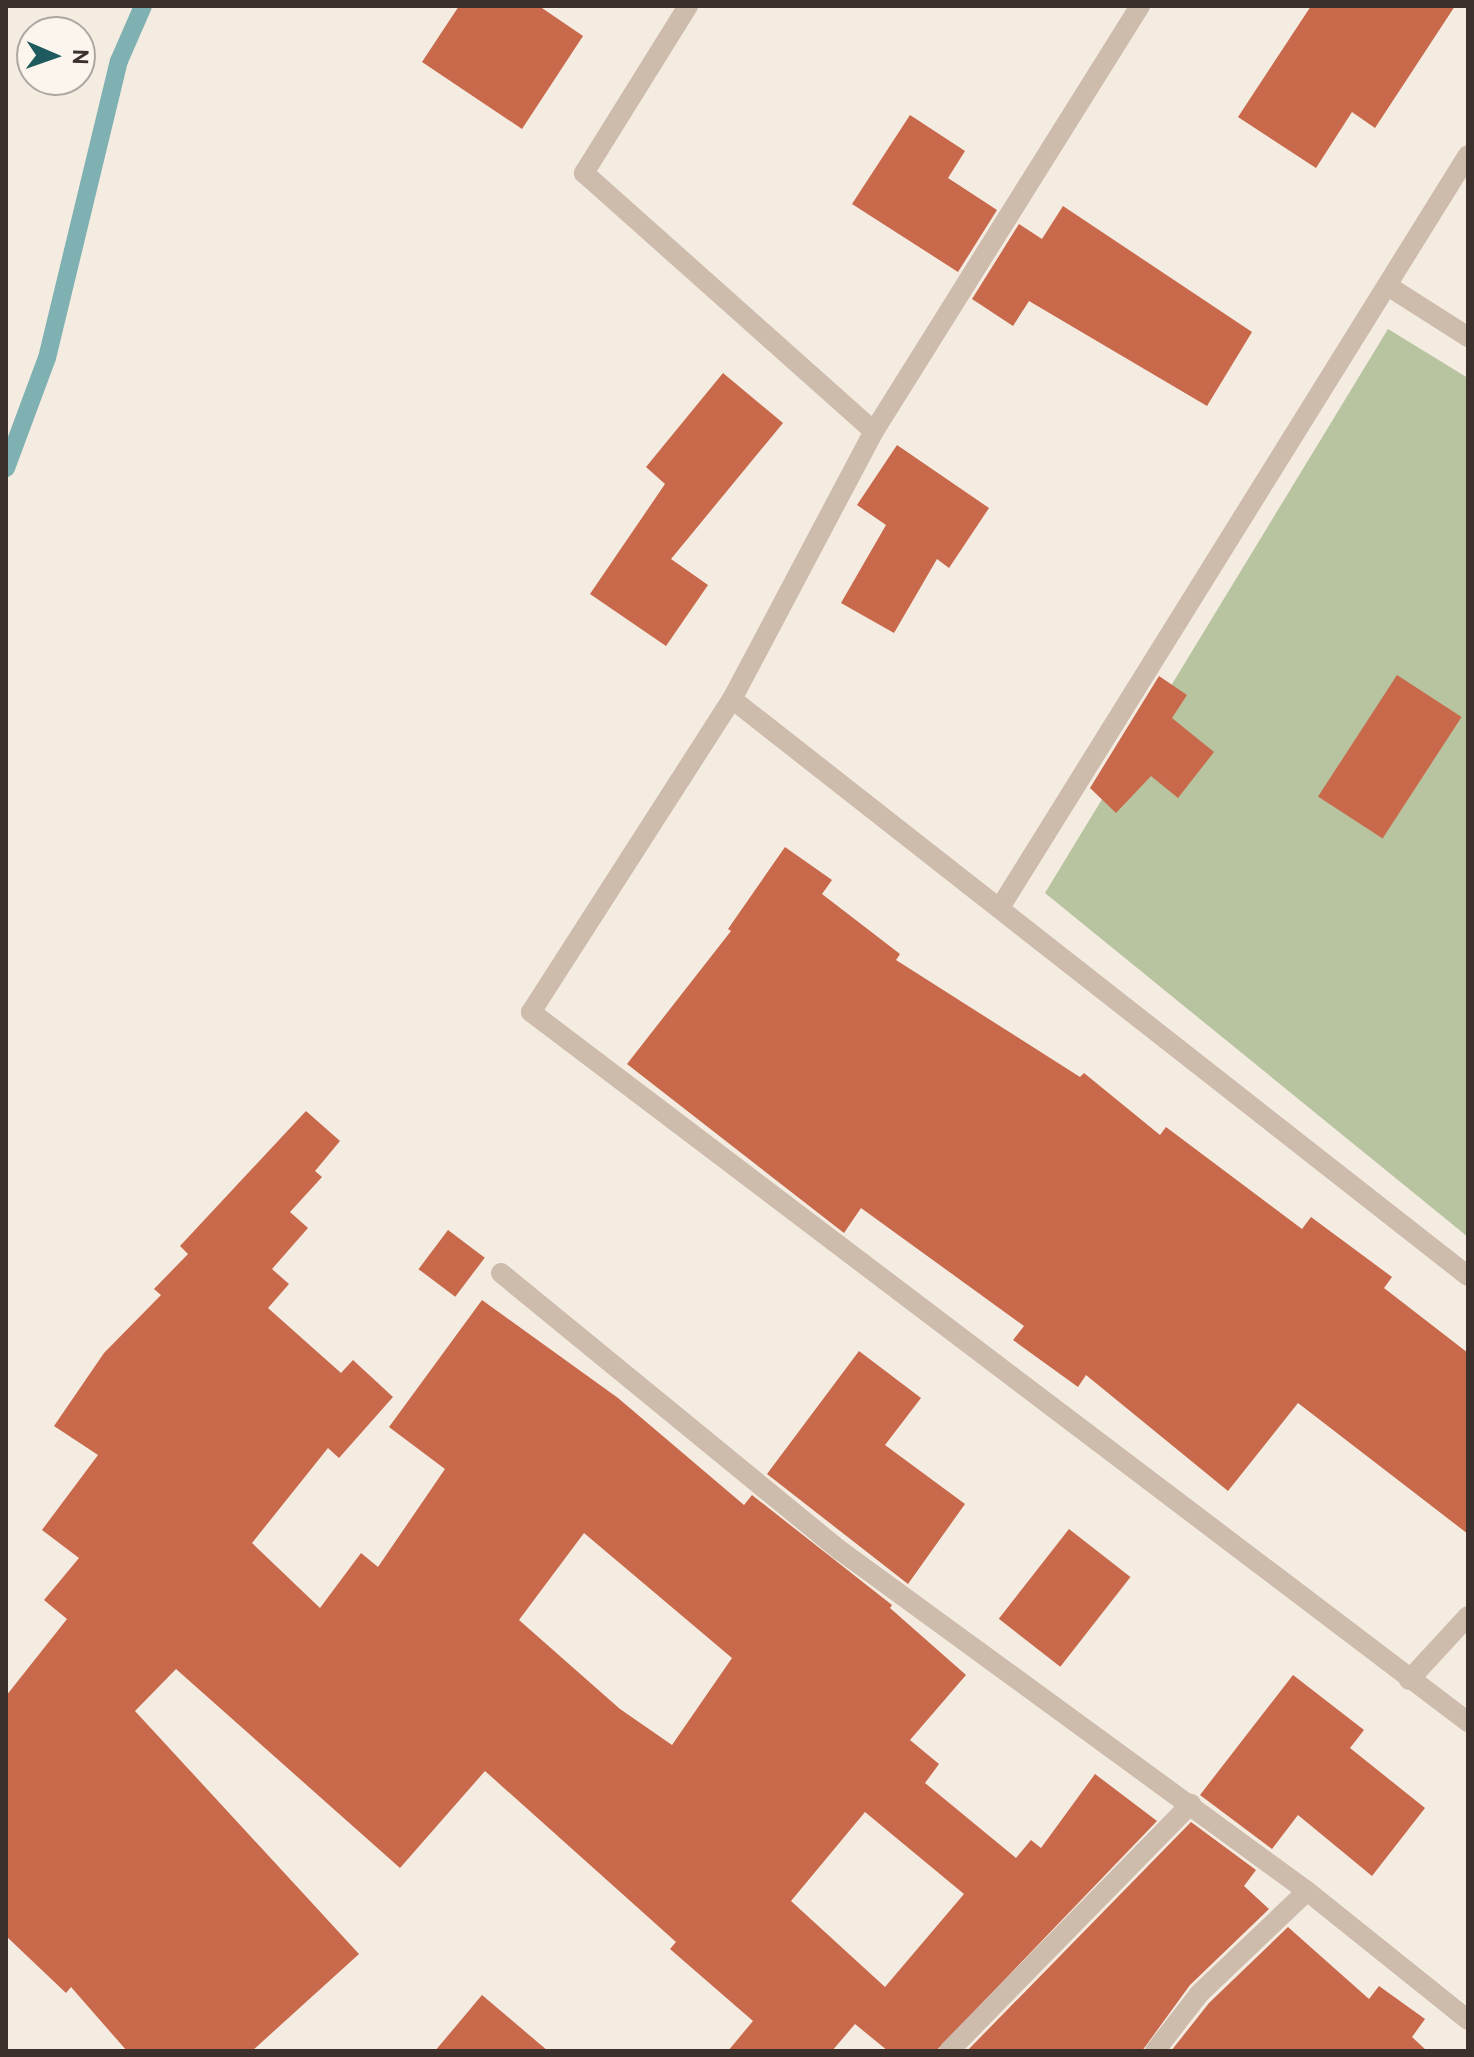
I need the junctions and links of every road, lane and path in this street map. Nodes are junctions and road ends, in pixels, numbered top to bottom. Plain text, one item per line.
1 (688, 6) edge
2 (1140, 6) edge
3 (1468, 155) edge
4 (1388, 286) junction
5 (1468, 337) edge
6 (874, 431) junction
7 (732, 699) junction
8 (1001, 906) junction
9 (501, 1273) dead end
10 (1468, 1276) edge
11 (1468, 1616) edge
12 (1409, 1680) junction
13 (1468, 1722) edge
14 (1191, 1804) junction
15 (1307, 1891) junction
16 (1468, 2020) edge
17 (949, 2051) edge
18 (1155, 2051) edge

1 - 6 street
2 - 6 street
3 - 4 street
4 - 5 street
4 - 8 street
6 - 7 street
7 - 8 street
7 - 12 street
8 - 10 street
9 - 14 street
11 - 12 street
12 - 13 street
14 - 15 street
14 - 17 street
15 - 16 street
15 - 18 street

